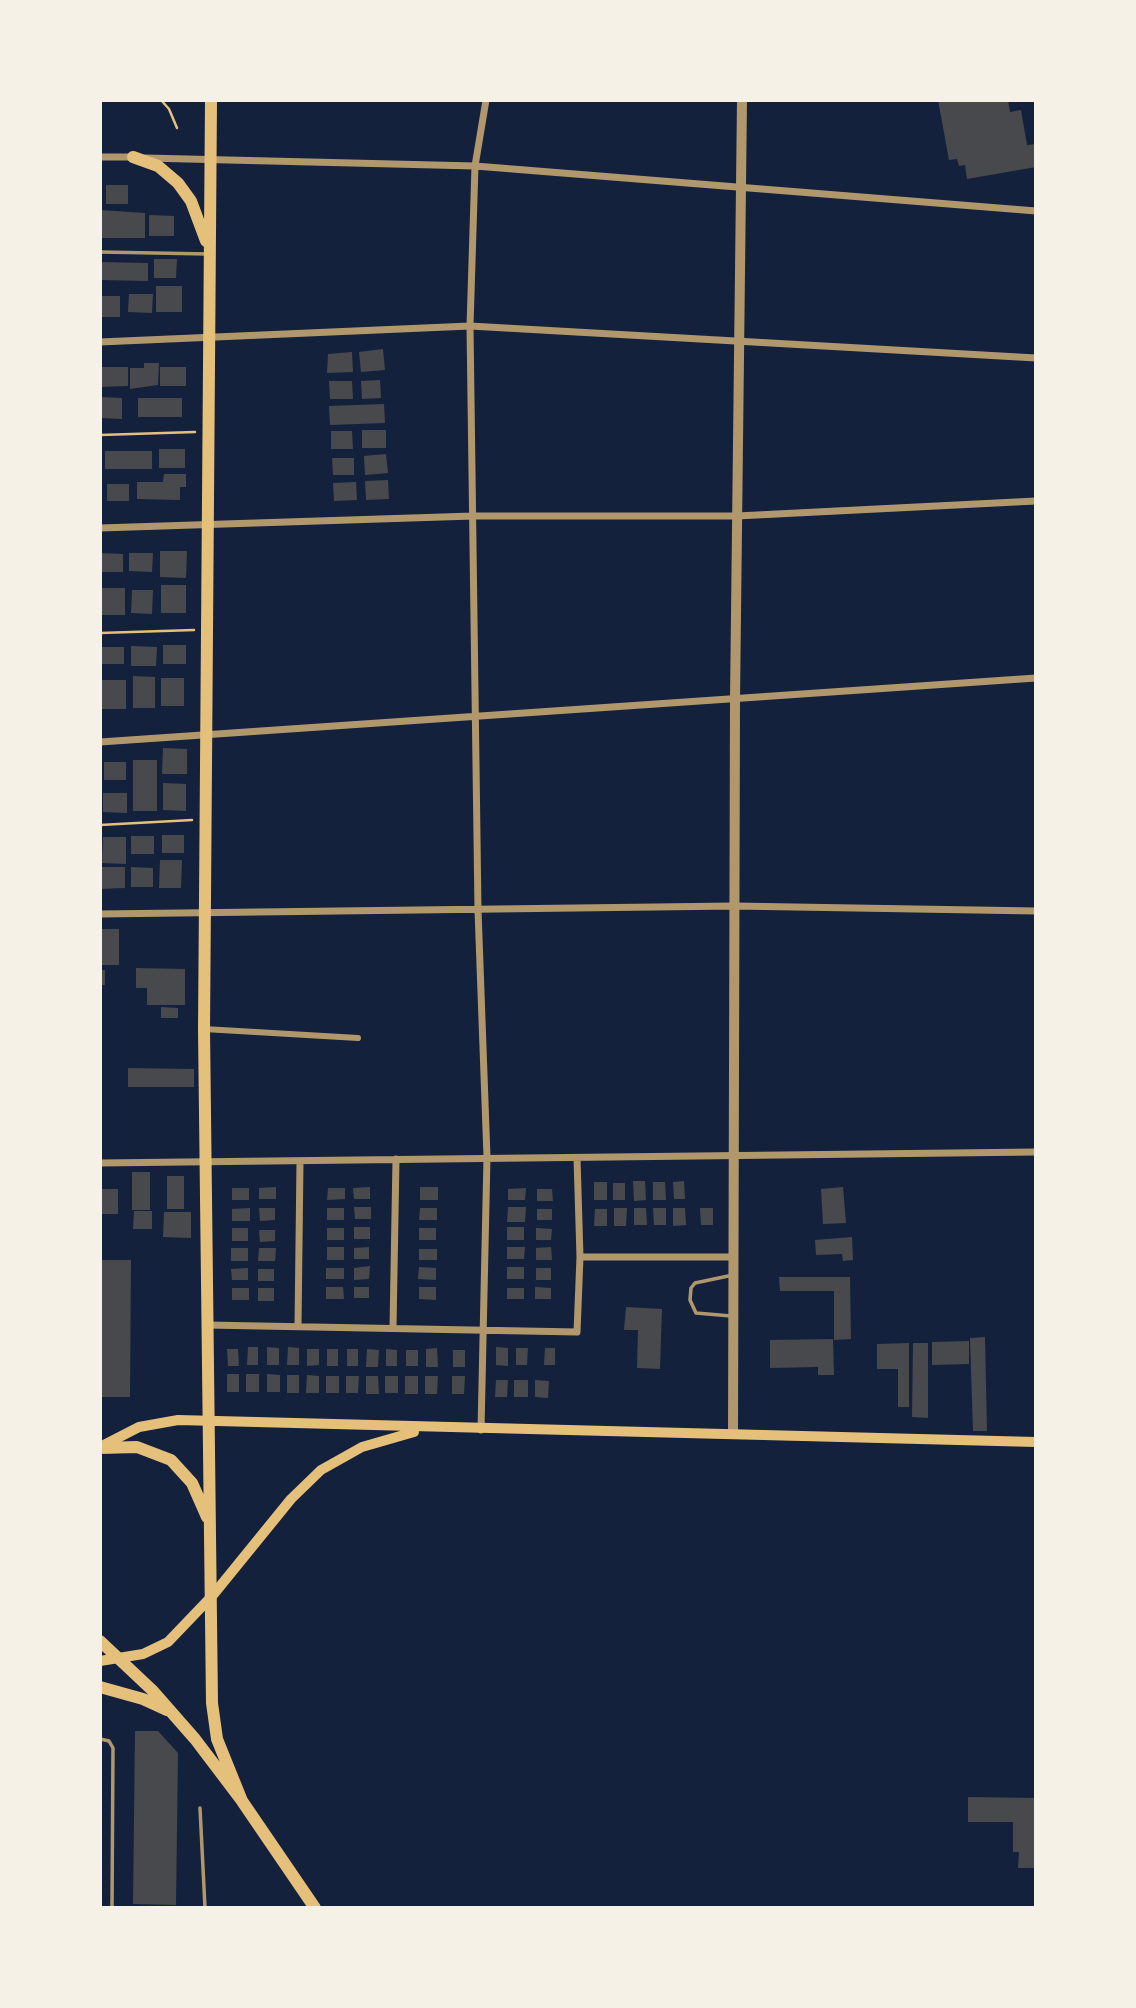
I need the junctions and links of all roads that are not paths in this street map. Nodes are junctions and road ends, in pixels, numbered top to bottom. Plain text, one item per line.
1 (211, 100) edge
2 (486, 100) edge
3 (742, 100) edge
4 (100, 157) edge
5 (132, 157) junction
6 (210, 160) junction
7 (475, 166) junction
8 (741, 186) junction
9 (1036, 211) edge
10 (100, 252) edge
11 (210, 254) junction
12 (470, 326) junction
13 (210, 336) junction
14 (100, 342) edge
15 (740, 343) junction
16 (1036, 358) edge
17 (1036, 501) edge
18 (473, 516) junction
19 (737, 516) junction
20 (208, 527) junction
21 (100, 528) edge
22 (1036, 678) edge
23 (735, 699) junction
24 (477, 716) junction
25 (206, 735) junction
26 (100, 742) edge
27 (734, 906) junction
28 (478, 910) junction
29 (205, 911) junction
30 (1036, 911) edge
31 (100, 914) edge
32 (204, 1029) junction
33 (358, 1038) dead end
34 (1036, 1152) edge
35 (487, 1157) junction
36 (577, 1158) junction
37 (733, 1158) junction
38 (396, 1159) junction
39 (300, 1161) junction
40 (100, 1163) edge
41 (205, 1164) junction
42 (580, 1257) junction
43 (733, 1257) junction
44 (733, 1275) junction
45 (733, 1316) junction
46 (207, 1325) junction
47 (298, 1326) junction
48 (393, 1328) junction
49 (481, 1330) junction
50 (209, 1421) junction
51 (444, 1428) junction
52 (481, 1430) junction
53 (733, 1433) junction
54 (1036, 1442) edge
55 (100, 1447) edge
56 (211, 1531) junction
57 (213, 1595) junction
58 (100, 1641) edge
59 (121, 1659) junction
60 (100, 1661) edge
61 (100, 1687) edge
62 (173, 1714) junction
63 (100, 1739) edge
64 (242, 1801) junction
65 (200, 1808) dead end
66 (111, 1908) edge
67 (205, 1908) edge
68 (315, 1908) edge

1 - 6 highway
2 - 7 street
3 - 8 street
4 - 5 street
5 - 6 street
5 - 11 highway
6 - 7 street
6 - 11 highway
7 - 8 street
7 - 12 street
8 - 9 street
8 - 15 street
10 - 11 lane
11 - 13 highway
12 - 13 street
12 - 15 street
12 - 18 street
13 - 14 street
13 - 20 highway
15 - 16 street
15 - 19 street
17 - 19 street
18 - 19 street
18 - 20 street
18 - 24 street
19 - 23 street
20 - 21 street
20 - 25 highway
22 - 23 street
23 - 24 street
23 - 27 street
24 - 25 street
24 - 28 street
25 - 26 street
25 - 29 highway
27 - 28 street
27 - 30 street
27 - 37 street
28 - 29 street
28 - 35 street
29 - 31 street
29 - 32 highway
32 - 33 street
32 - 41 highway
34 - 37 street
35 - 36 street
35 - 38 street
35 - 49 street
36 - 37 street
36 - 42 street
37 - 43 street
38 - 39 street
38 - 48 street
39 - 41 street
39 - 47 street
40 - 41 street
41 - 46 highway
42 - 43 street
42 - 49 street
43 - 44 street
44 - 45 street
44 - 45 lane
45 - 53 street
46 - 47 street
46 - 50 highway
47 - 48 street
48 - 49 street
49 - 52 street
50 - 51 main road
50 - 55 main road
50 - 56 highway
51 - 52 main road
51 - 57 main road
52 - 53 main road
53 - 54 main road
55 - 56 highway
56 - 57 highway
57 - 59 main road
57 - 64 highway
58 - 59 highway
59 - 60 main road
59 - 62 highway
61 - 62 highway
62 - 64 highway
63 - 66 lane
64 - 68 highway
65 - 67 lane

